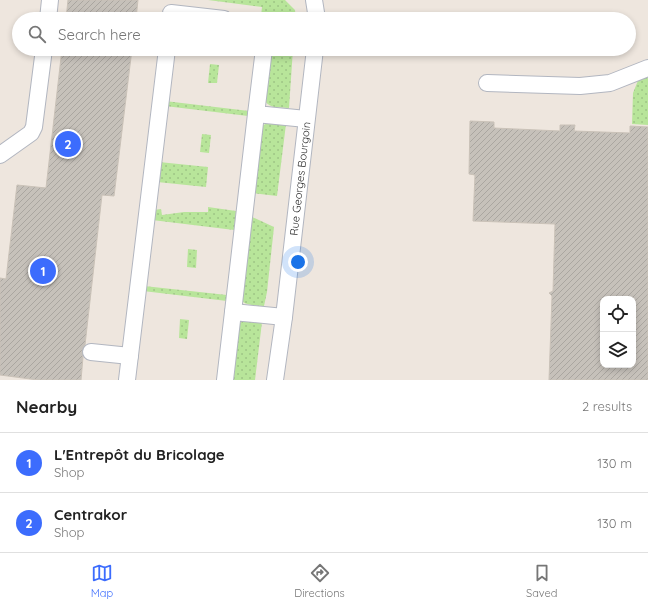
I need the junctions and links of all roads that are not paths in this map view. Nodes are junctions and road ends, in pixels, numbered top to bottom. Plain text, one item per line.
1 (50, 0) edge
2 (314, 0) edge
3 (49, 12) edge
4 (316, 12) edge
5 (43, 56) edge
6 (166, 56) edge
7 (263, 56) edge
8 (314, 56) edge
9 (648, 68) edge
10 (487, 83) dead end
11 (256, 114) junction
12 (306, 119) junction
13 (0, 155) edge
14 (233, 312) junction
15 (284, 317) junction
16 (91, 352) dead end
17 (130, 356) junction
18 (128, 380) edge
19 (225, 380) edge
20 (275, 380) edge

1 - 3 street
2 - 4 street
5 - 13 street
6 - 17 street
7 - 11 street
8 - 12 street, Rue Georges Bourgoin
9 - 10 street
11 - 12 street
11 - 14 street
12 - 15 street, Rue Georges Bourgoin
14 - 15 street
14 - 19 street
15 - 20 street, Rue Georges Bourgoin
16 - 17 street
17 - 18 street

